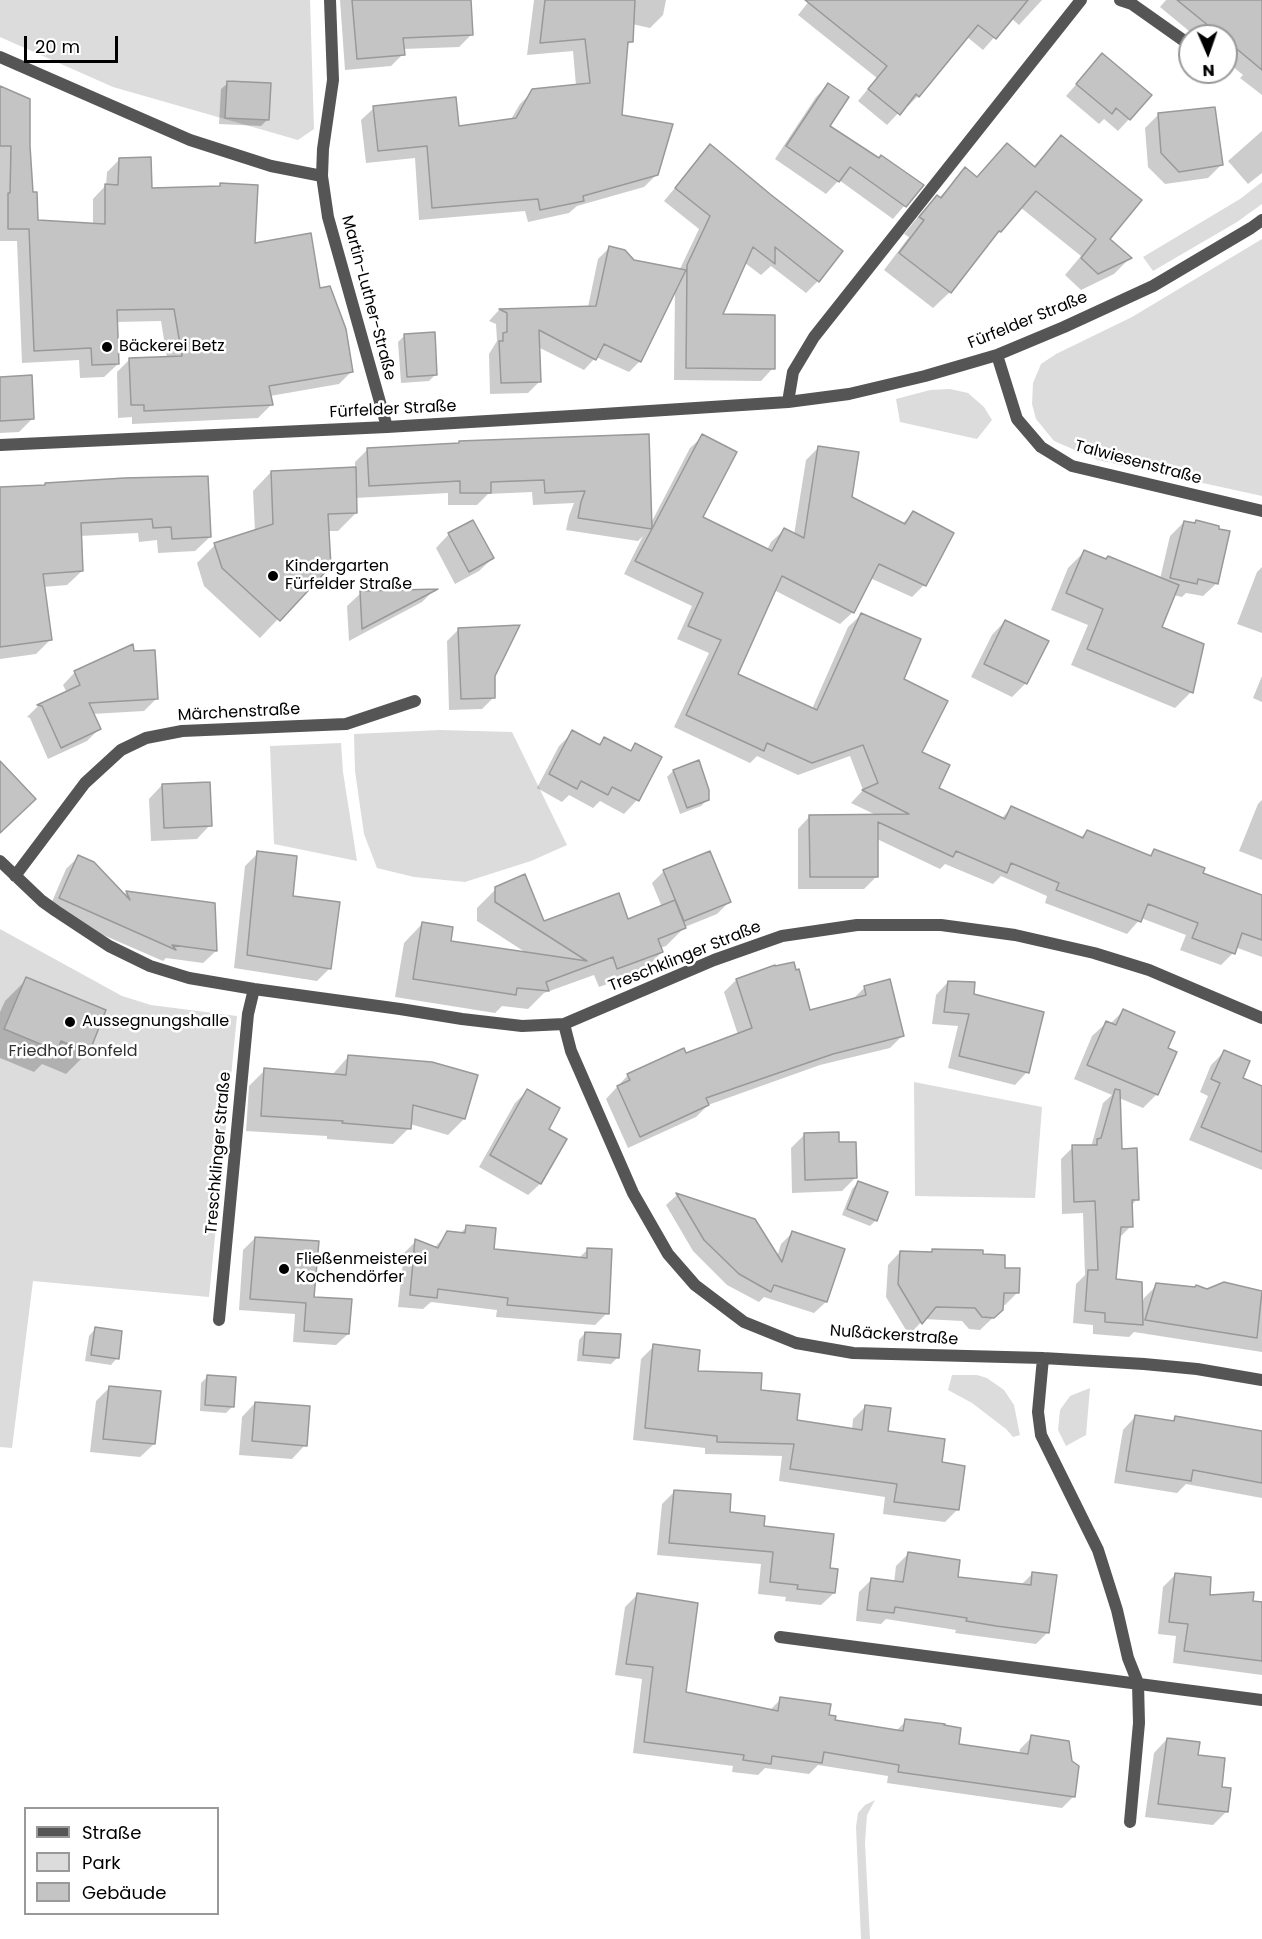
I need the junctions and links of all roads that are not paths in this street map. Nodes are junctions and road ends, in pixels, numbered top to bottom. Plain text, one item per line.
1 (330, 0) edge
2 (1081, 0) edge
3 (1120, 0) edge
4 (1178, 37) edge
5 (0, 57) edge
6 (322, 176) junction
7 (1262, 220) edge
8 (997, 355) junction
9 (788, 402) junction
10 (387, 427) junction
11 (0, 445) edge
12 (1262, 511) edge
13 (415, 702) dead end
14 (0, 861) edge
15 (15, 876) junction
16 (254, 989) junction
17 (1262, 1018) edge
18 (564, 1024) junction
19 (219, 1320) dead end
20 (1043, 1358) junction
21 (1262, 1380) edge
22 (780, 1637) dead end
23 (1138, 1683) junction
24 (1262, 1700) edge
25 (1130, 1822) dead end

1 - 6 street, Martin-Luther-Straße
2 - 9 street
3 - 4 street
5 - 6 street
6 - 10 street, Martin-Luther-Straße
7 - 8 street, Fürfelder Straße
8 - 9 street, Fürfelder Straße
8 - 12 street, Talwiesenstraße
9 - 10 street, Fürfelder Straße
10 - 11 street, Fürfelder Straße
13 - 15 street, Märchenstraße
14 - 15 street, Treschklinger Straße
15 - 16 street, Treschklinger Straße
16 - 18 street, Treschklinger Straße
16 - 19 street, Treschklinger Straße
17 - 18 street, Treschklinger Straße
18 - 20 street, Nußäckerstraße
20 - 21 street, Nußäckerstraße
20 - 23 street
22 - 23 street
23 - 24 street
23 - 25 street

